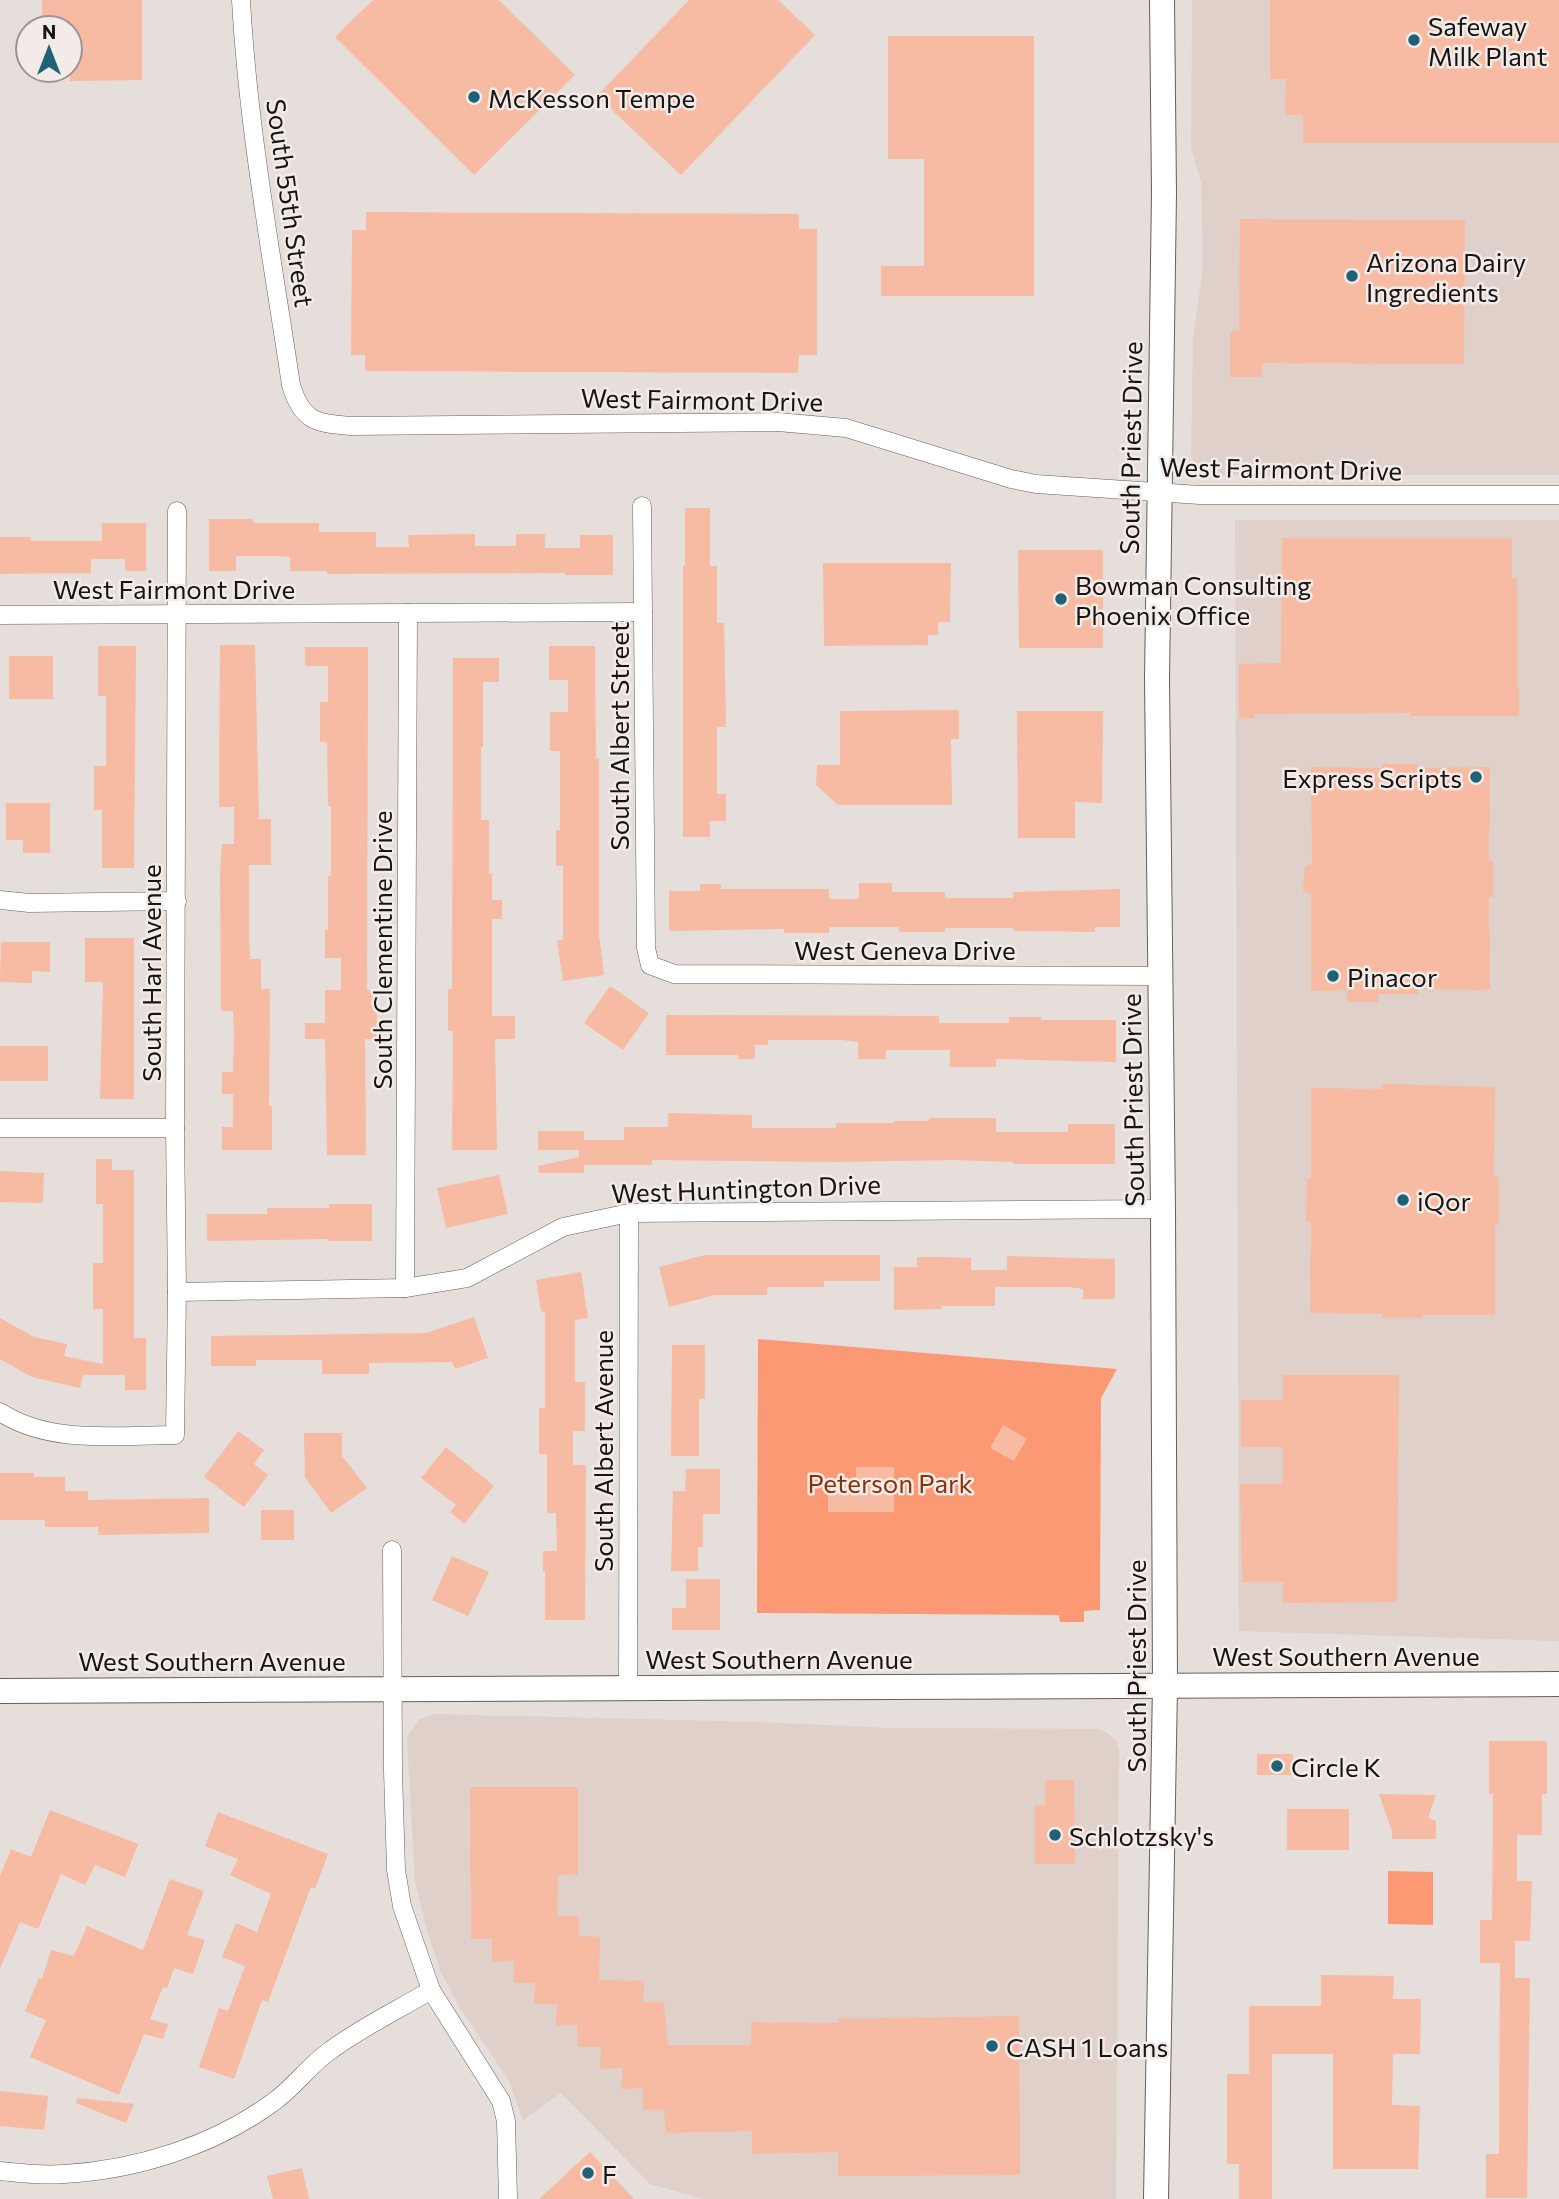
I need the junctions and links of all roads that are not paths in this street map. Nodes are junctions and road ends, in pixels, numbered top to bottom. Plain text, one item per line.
1 (241, 0) edge
2 (1163, 0) edge
3 (302, 411) joint
4 (1158, 493) junction
5 (1559, 495) edge
6 (642, 506) dead end
7 (177, 512) dead end
8 (643, 612) junction
9 (408, 613) junction
10 (177, 614) junction
11 (0, 615) edge
12 (0, 900) edge
13 (177, 901) junction
14 (650, 965) joint
15 (1161, 976) junction
16 (0, 1128) edge
17 (175, 1128) junction
18 (1164, 1209) junction
19 (629, 1213) junction
20 (405, 1288) junction
21 (177, 1292) junction
22 (0, 1412) edge
23 (391, 1550) dead end
24 (1559, 1684) edge
25 (1165, 1686) junction
26 (391, 1689) junction
27 (628, 1689) junction
28 (0, 1691) edge
29 (431, 1990) junction
30 (0, 2171) edge
31 (508, 2199) edge
32 (1156, 2199) edge

1 - 3 street, South 55th Street
2 - 4 main road, South Priest Drive
3 - 4 street, West Fairmont Drive
4 - 5 street, West Fairmont Drive
4 - 15 main road, South Priest Drive
6 - 8 street, South Albert Street
7 - 10 street, South Harl Avenue
8 - 9 street, West Fairmont Drive
8 - 14 street, South Albert Street
9 - 10 street, West Fairmont Drive
9 - 20 street, South Clementine Drive
10 - 11 street, West Fairmont Drive
10 - 13 street, South Harl Avenue
12 - 13 street
13 - 17 street, South Harl Avenue
14 - 15 street, West Geneva Drive
15 - 18 main road, South Priest Drive
16 - 17 street
17 - 21 street, South Harl Avenue
18 - 19 street, West Huntington Drive
18 - 25 main road, South Priest Drive
19 - 20 street, West Huntington Drive
19 - 27 street, South Albert Avenue
20 - 21 street, West Huntington Drive
21 - 22 street, South Harl Avenue
23 - 26 street
24 - 25 main road, West Southern Avenue
25 - 27 main road, West Southern Avenue
25 - 32 main road, South Priest Drive
26 - 27 main road, West Southern Avenue
26 - 28 main road, West Southern Avenue
26 - 29 street
29 - 30 street
29 - 31 street

